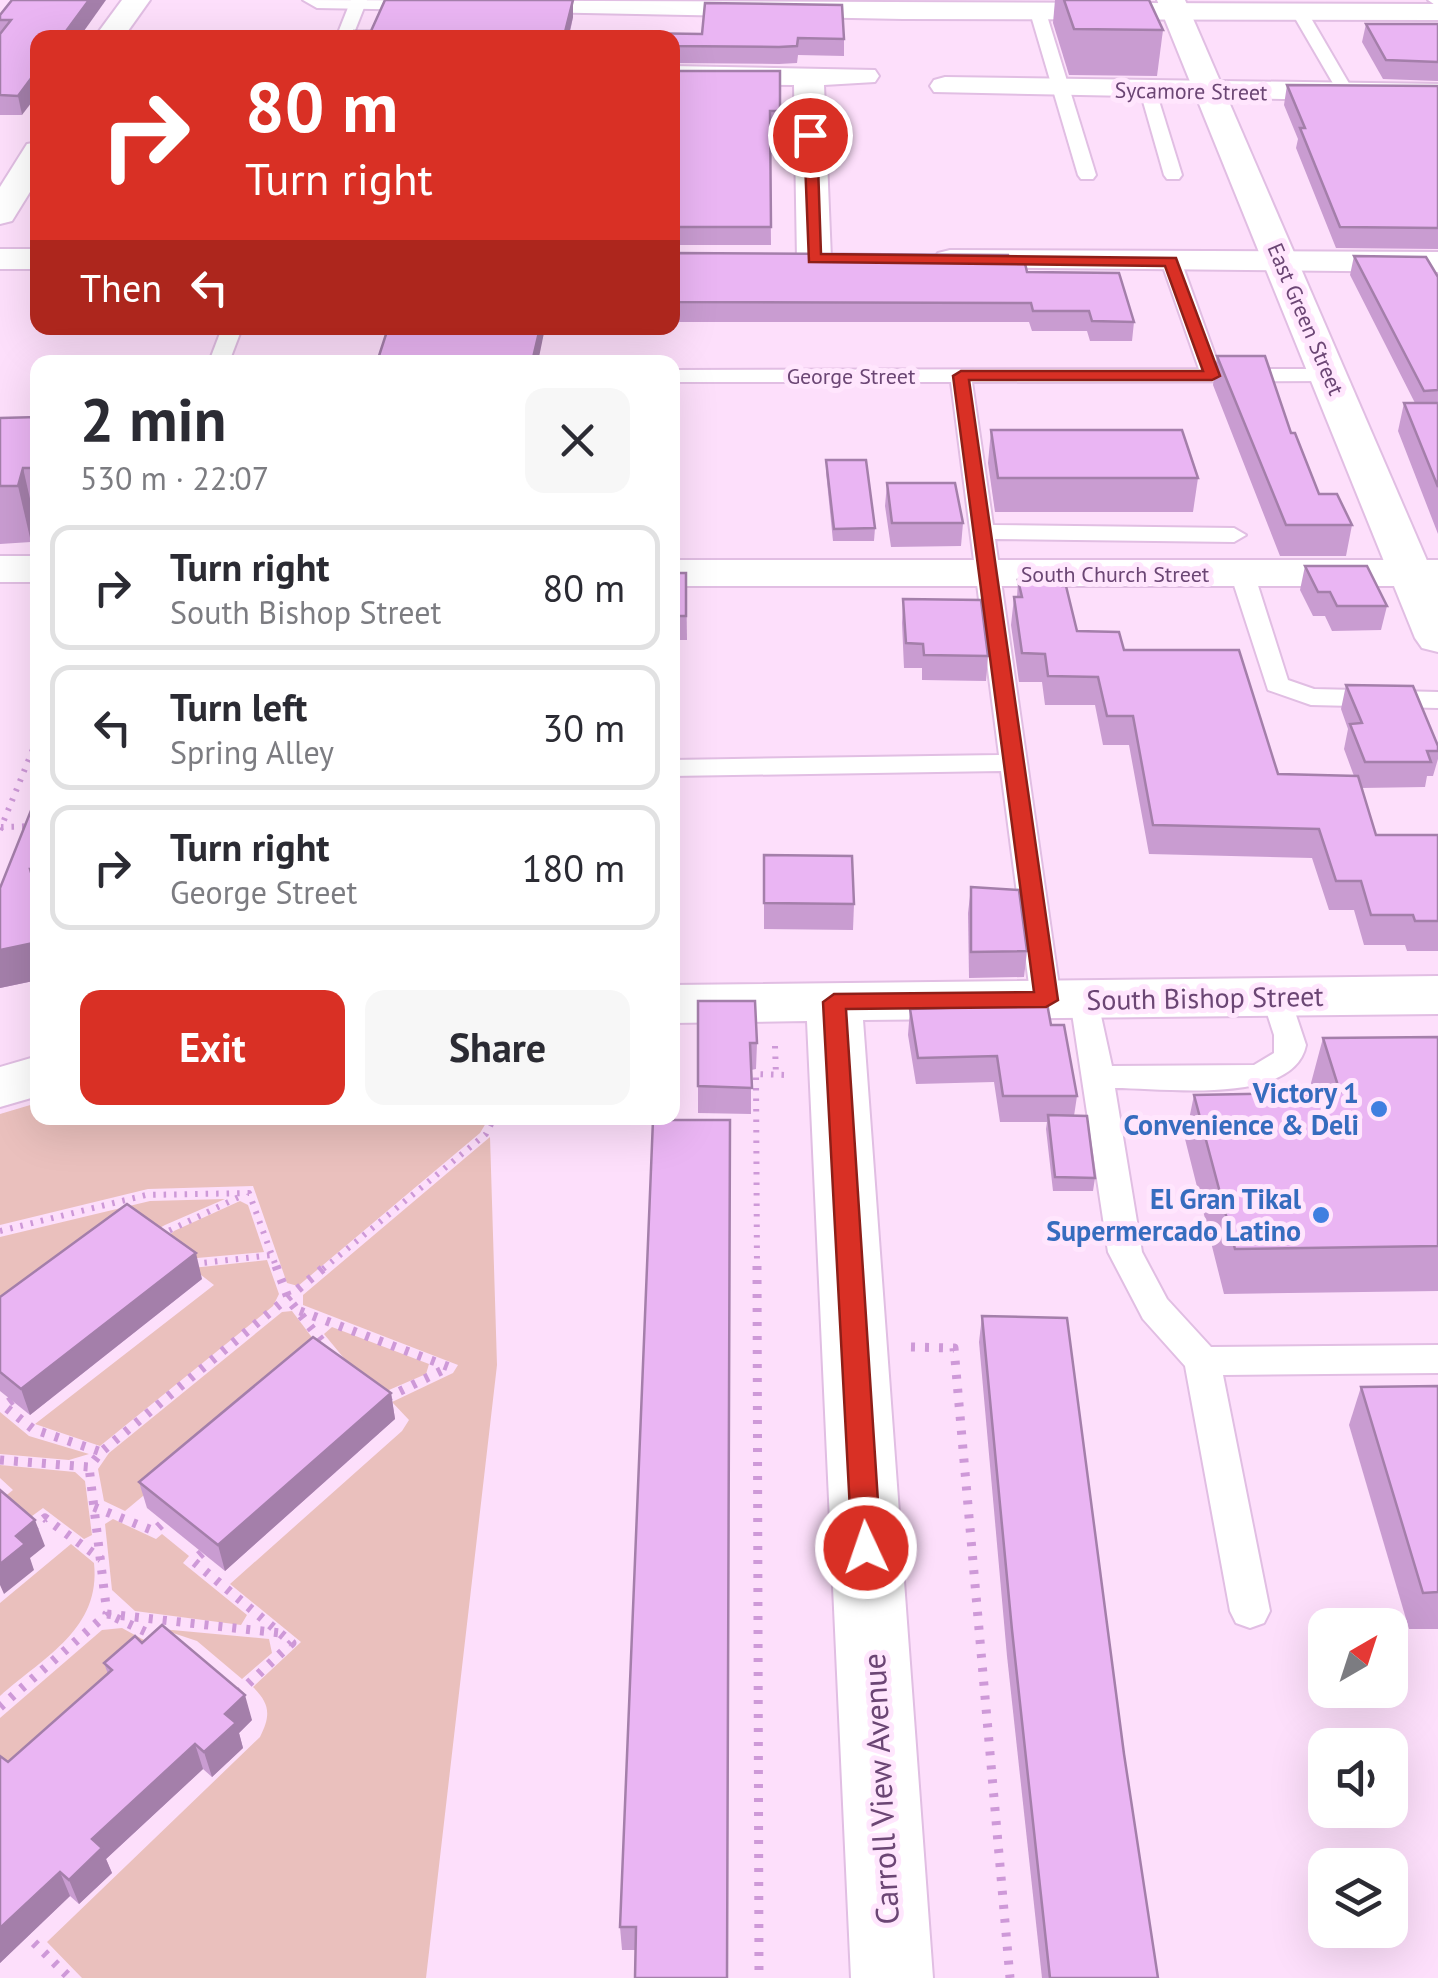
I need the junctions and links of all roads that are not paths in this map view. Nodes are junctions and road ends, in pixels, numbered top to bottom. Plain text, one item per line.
1 (136, 0) edge
2 (317, 0) edge
3 (359, 0) edge
4 (626, 3) edge
5 (902, 6) edge
6 (1174, 6) edge
7 (1438, 12) edge
8 (1300, 13) junction
9 (1040, 19) dead end
10 (114, 30) edge
11 (347, 30) edge
12 (680, 75) edge
13 (809, 76) junction
14 (864, 76) dead end
15 (945, 86) dead end
16 (1058, 89) junction
17 (1148, 91) junction
18 (1209, 92) junction
19 (1346, 92) junction
20 (1438, 93) edge
21 (30, 164) edge
22 (1173, 175) dead end
23 (1087, 176) dead end
24 (0, 214) edge
25 (30, 259) edge
26 (813, 259) edge
27 (0, 260) edge
28 (916, 260) edge
29 (1171, 261) junction
30 (1282, 261) junction
31 (1438, 262) edge
32 (1330, 375) junction
33 (680, 376) edge
34 (961, 376) junction
35 (1212, 376) junction
36 (986, 553) junction
37 (1238, 554) junction
38 (0, 569) edge
39 (30, 569) edge
40 (680, 572) edge
41 (1425, 572) edge
42 (1438, 638) edge
43 (1438, 700) edge
44 (1014, 763) junction
45 (680, 768) edge
46 (1438, 996) edge
47 (1066, 1000) junction
48 (834, 1002) junction
49 (680, 1004) edge
50 (1285, 1020) junction
51 (1329, 1042) edge
52 (1098, 1077) junction
53 (30, 1078) edge
54 (0, 1087) edge
55 (1438, 1359) edge
56 (1202, 1361) junction
57 (1250, 1611) dead end
58 (892, 1978) edge

1 - 10 street
2 - 3 street
3 - 4 street
3 - 11 lane
4 - 5 street
5 - 6 street
6 - 8 street
6 - 18 street, East Green Street
7 - 8 street
8 - 19 lane
9 - 16 lane
12 - 13 street
13 - 14 street
13 - 26 street
15 - 16 street, Sycamore Street
16 - 17 street, Sycamore Street
16 - 23 lane
17 - 18 street, Sycamore Street
17 - 22 lane
18 - 19 street, Sycamore Street
18 - 30 street, East Green Street
19 - 20 street, Sycamore Street
21 - 24 street
25 - 27 street
28 - 29 street
29 - 30 street
29 - 35 lane
30 - 31 street
30 - 32 street, East Green Street
32 - 35 lane, George Street
32 - 41 street, East Green Street
33 - 34 lane, George Street
34 - 35 lane, George Street
34 - 36 lane
36 - 37 street, South Church Street
36 - 40 street, South Church Street
36 - 44 lane
37 - 41 street, South Church Street
37 - 43 lane
38 - 39 street
41 - 42 street, East Green Street
44 - 45 lane
44 - 47 lane
46 - 50 street, South Bishop Street
47 - 48 street, South Bishop Street
47 - 50 street, South Bishop Street
47 - 52 lane
48 - 49 street, South Bishop Street
48 - 58 street, Carroll View Avenue
50 - 51 lane
50 - 52 lane
52 - 56 lane
53 - 54 street
55 - 56 lane
56 - 57 lane

